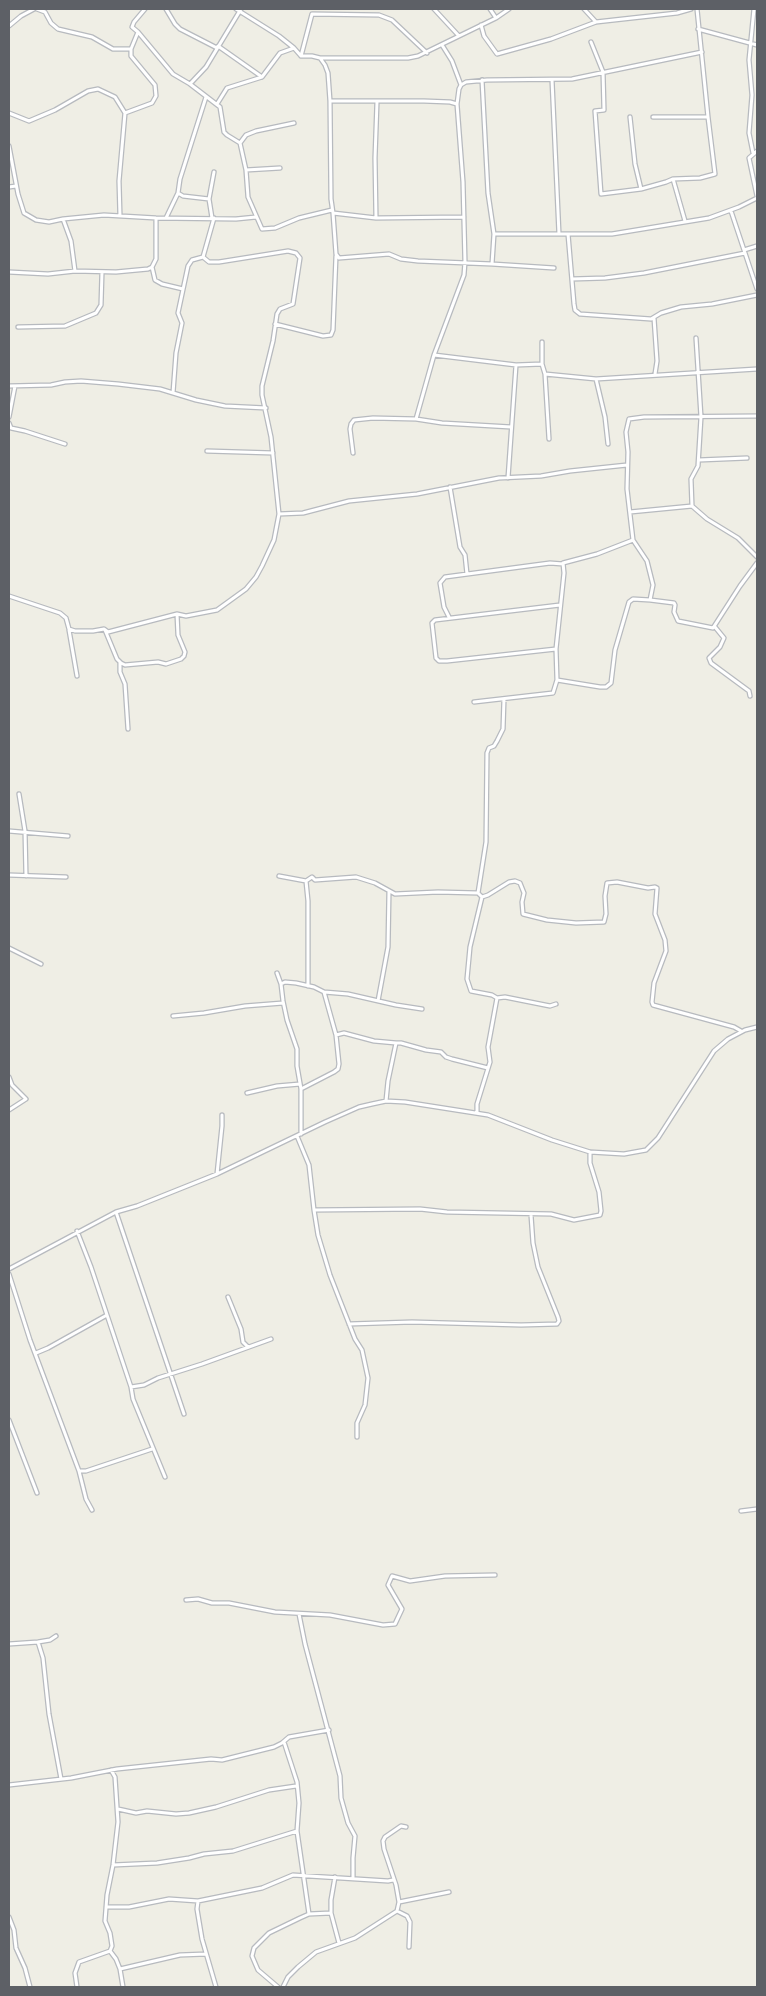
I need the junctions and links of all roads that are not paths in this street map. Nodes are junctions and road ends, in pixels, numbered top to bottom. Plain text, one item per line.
1 (28, 9) edge
2 (35, 9) edge
3 (145, 9) edge
4 (166, 9) edge
5 (236, 9) edge
6 (375, 9) edge
7 (434, 9) edge
8 (490, 9) edge
9 (509, 9) edge
10 (584, 9) edge
11 (688, 9) edge
12 (697, 9) edge
13 (754, 9) edge
14 (241, 11) edge
15 (379, 15) junction
16 (496, 18) junction
17 (596, 22) junction
18 (481, 25) junction
19 (9, 26) edge
20 (698, 29) junction
21 (138, 32) junction
22 (459, 36) junction
23 (591, 42) dead end
24 (750, 42) junction
25 (442, 45) junction
26 (757, 45) edge
27 (217, 48) junction
28 (294, 48) junction
29 (131, 49) junction
30 (702, 52) junction
31 (427, 53) junction
32 (301, 56) junction
33 (320, 58) junction
34 (603, 72) junction
35 (262, 76) junction
36 (482, 80) junction
37 (552, 80) junction
38 (190, 84) junction
39 (461, 85) junction
40 (206, 97) junction
41 (330, 101) junction
42 (377, 102) junction
43 (217, 104) junction
44 (456, 104) junction
45 (9, 113) edge
46 (125, 113) junction
47 (630, 117) dead end
48 (708, 117) junction
49 (653, 118) dead end
50 (294, 123) dead end
51 (240, 143) junction
52 (9, 146) edge
53 (757, 151) edge
54 (753, 153) junction
55 (280, 168) dead end
56 (246, 170) junction
57 (214, 172) dead end
58 (673, 178) junction
59 (16, 186) junction
60 (9, 187) edge
61 (641, 188) junction
62 (178, 193) junction
63 (757, 197) edge
64 (209, 199) junction
65 (731, 210) junction
66 (333, 212) junction
67 (120, 216) junction
68 (256, 217) junction
69 (464, 217) junction
70 (156, 218) junction
71 (166, 218) junction
72 (213, 218) junction
73 (376, 218) junction
74 (63, 219) junction
75 (685, 221) junction
76 (494, 234) junction
77 (559, 234) junction
78 (568, 234) junction
79 (757, 246) edge
80 (745, 252) junction
81 (203, 256) junction
82 (336, 256) junction
83 (465, 262) junction
84 (492, 264) junction
85 (152, 267) junction
86 (554, 268) dead end
87 (74, 271) junction
88 (9, 272) edge
89 (102, 272) junction
90 (572, 279) junction
91 (183, 289) junction
92 (757, 289) edge
93 (757, 295) edge
94 (651, 318) junction
95 (275, 324) junction
96 (18, 326) dead end
97 (696, 338) dead end
98 (542, 342) dead end
99 (434, 355) junction
100 (542, 364) junction
101 (516, 365) junction
102 (757, 370) edge
103 (700, 373) junction
104 (545, 374) junction
105 (655, 374) junction
106 (596, 379) junction
107 (9, 386) edge
108 (15, 386) junction
109 (173, 394) junction
110 (266, 408) junction
111 (757, 416) edge
112 (9, 417) edge
113 (701, 417) junction
114 (416, 419) junction
115 (9, 423) edge
116 (511, 427) junction
117 (549, 439) dead end
118 (65, 444) dead end
119 (608, 444) dead end
120 (207, 451) dead end
121 (273, 453) junction
122 (352, 453) dead end
123 (747, 458) dead end
124 (699, 460) junction
125 (627, 465) junction
126 (508, 478) junction
127 (450, 487) junction
128 (692, 506) junction
129 (630, 512) junction
130 (279, 514) junction
131 (633, 540) junction
132 (757, 557) edge
133 (757, 563) edge
134 (563, 564) junction
135 (467, 574) junction
136 (9, 596) edge
137 (650, 600) junction
138 (560, 605) junction
139 (177, 614) junction
140 (448, 617) junction
141 (715, 627) junction
142 (69, 629) junction
143 (104, 629) junction
144 (556, 649) junction
145 (120, 662) junction
146 (77, 676) dead end
147 (556, 680) junction
148 (750, 696) dead end
149 (504, 698) junction
150 (474, 702) dead end
151 (128, 729) dead end
152 (19, 794) dead end
153 (9, 831) edge
154 (25, 831) junction
155 (68, 836) dead end
156 (9, 875) edge
157 (26, 876) junction
158 (279, 876) dead end
159 (66, 877) dead end
160 (306, 882) junction
161 (389, 891) junction
162 (478, 893) junction
163 (482, 897) junction
164 (9, 948) edge
165 (41, 964) dead end
166 (278, 973) dead end
167 (281, 984) junction
168 (308, 986) junction
169 (324, 992) junction
170 (497, 998) junction
171 (378, 1001) junction
172 (283, 1003) junction
173 (556, 1004) dead end
174 (422, 1009) dead end
175 (173, 1016) dead end
176 (757, 1027) edge
177 (742, 1031) junction
178 (336, 1036) junction
179 (396, 1043) junction
180 (488, 1068) junction
181 (9, 1078) edge
182 (300, 1084) junction
183 (301, 1089) junction
184 (247, 1093) dead end
185 (386, 1101) junction
186 (9, 1110) edge
187 (477, 1113) junction
188 (222, 1115) dead end
189 (301, 1134) junction
190 (296, 1136) junction
191 (590, 1152) junction
192 (217, 1174) junction
193 (314, 1210) junction
194 (116, 1212) junction
195 (531, 1215) junction
196 (77, 1231) junction
197 (9, 1269) edge
198 (9, 1274) edge
199 (228, 1297) dead end
200 (107, 1315) junction
201 (349, 1324) junction
202 (271, 1339) dead end
203 (248, 1347) junction
204 (36, 1353) junction
205 (170, 1374) junction
206 (131, 1387) junction
207 (184, 1414) dead end
208 (9, 1420) edge
209 (357, 1436) dead end
210 (152, 1449) junction
211 (79, 1471) junction
212 (165, 1477) dead end
213 (37, 1493) dead end
214 (757, 1509) edge
215 (92, 1510) dead end
216 (741, 1511) dead end
217 (495, 1575) dead end
218 (186, 1600) dead end
219 (298, 1614) junction
220 (56, 1636) dead end
221 (38, 1642) junction
222 (9, 1644) edge
223 (329, 1730) junction
224 (284, 1742) junction
225 (111, 1770) junction
226 (61, 1779) junction
227 (9, 1785) edge
228 (296, 1786) junction
229 (118, 1809) junction
230 (406, 1827) dead end
231 (298, 1831) junction
232 (113, 1865) junction
233 (304, 1876) junction
234 (336, 1877) junction
235 (353, 1878) junction
236 (393, 1880) junction
237 (449, 1892) dead end
238 (198, 1902) junction
239 (398, 1902) junction
240 (106, 1907) junction
241 (397, 1912) junction
242 (331, 1913) junction
243 (309, 1914) junction
244 (9, 1917) edge
245 (339, 1943) junction
246 (409, 1947) dead end
247 (110, 1951) junction
248 (206, 1954) junction
249 (120, 1969) junction
250 (30, 1987) edge
251 (77, 1987) edge
252 (123, 1987) edge
253 (216, 1987) edge
254 (278, 1987) edge
255 (283, 1987) edge

1 - 2 street
2 - 19 street
2 - 29 street
3 - 21 street
4 - 27 street
5 - 14 street
6 - 15 street
7 - 22 street
8 - 16 street
9 - 16 street
10 - 17 street
11 - 17 street
12 - 20 street
13 - 24 street
14 - 27 street
14 - 28 street
15 - 31 street
15 - 32 street
16 - 18 street
17 - 18 street
18 - 22 street
20 - 24 street
20 - 30 street
21 - 29 street
21 - 38 street
22 - 25 street
23 - 34 street
24 - 26 street
24 - 54 street
25 - 31 street
25 - 39 street
27 - 35 street
27 - 38 street
28 - 32 street
28 - 35 street
29 - 46 street
30 - 34 street
30 - 48 street
31 - 33 street
32 - 33 street
33 - 41 street
34 - 37 street
34 - 61 street
35 - 43 street
36 - 37 street
36 - 39 street
36 - 76 street
37 - 77 street
38 - 40 street
39 - 44 street
40 - 43 street
40 - 62 street
41 - 42 street
41 - 66 street
42 - 44 street
42 - 73 street
43 - 51 street
44 - 69 street
45 - 46 street
46 - 67 street
47 - 61 street
48 - 49 street
48 - 58 street
50 - 51 street
51 - 56 street
52 - 59 street
53 - 54 street
54 - 63 street
55 - 56 street
56 - 68 street
57 - 64 street
58 - 61 street
58 - 75 street
59 - 60 street
59 - 74 street
62 - 64 street
62 - 71 street
63 - 65 street
64 - 72 street
65 - 75 street
65 - 80 street
66 - 68 street
66 - 73 street
66 - 82 street
67 - 70 street
67 - 74 street
68 - 72 street
69 - 73 street
69 - 83 street
70 - 71 street
70 - 85 street
71 - 72 street
72 - 81 street
74 - 87 street
75 - 78 street
76 - 77 street
76 - 84 street
77 - 78 street
78 - 90 street
79 - 80 street
80 - 90 street
80 - 92 street
81 - 91 street
81 - 95 street
82 - 83 street
82 - 95 street
83 - 84 street
83 - 99 street
84 - 86 street
85 - 89 street
85 - 91 street
87 - 88 street
87 - 89 street
89 - 96 street
90 - 94 street
91 - 109 street
93 - 94 street
94 - 105 street
95 - 110 street
97 - 103 street
98 - 100 street
99 - 101 street
99 - 114 street
100 - 101 street
100 - 104 street
101 - 116 street
102 - 103 street
103 - 105 street
103 - 113 street
104 - 106 street
104 - 117 street
105 - 106 street
106 - 119 street
107 - 108 street
108 - 109 street
108 - 112 street
109 - 110 street
110 - 121 street
111 - 113 street
113 - 124 street
113 - 125 street
114 - 116 street
114 - 122 street
115 - 118 street
116 - 126 street
120 - 121 street
121 - 130 street
123 - 124 street
124 - 128 street
125 - 126 street
125 - 129 street
126 - 127 street
127 - 130 street
127 - 135 street
128 - 129 street
128 - 132 street
129 - 131 street
130 - 139 street
131 - 134 street
131 - 137 street
133 - 141 street
134 - 135 street
134 - 138 street
135 - 140 street
136 - 142 street
137 - 141 street
137 - 147 street
138 - 140 street
138 - 144 street
139 - 143 street
139 - 145 street
140 - 144 street
141 - 148 street
142 - 143 street
142 - 146 street
143 - 145 street
144 - 147 street
145 - 151 street
147 - 149 street
149 - 150 street
149 - 162 street
152 - 154 street
153 - 154 street
154 - 155 street
154 - 157 street
156 - 157 street
157 - 159 street
158 - 160 street
160 - 161 street
160 - 168 street
161 - 162 street
161 - 171 street
162 - 163 street
163 - 170 street
163 - 177 street
164 - 165 street
166 - 167 street
167 - 168 street
167 - 172 street
168 - 169 street
169 - 171 street
169 - 178 street
170 - 173 street
170 - 180 street
171 - 174 street
172 - 175 street
172 - 182 street
176 - 177 street
177 - 191 street
178 - 179 street
178 - 183 street
179 - 180 street
179 - 185 street
180 - 187 street
181 - 186 street
182 - 183 street
182 - 184 street
183 - 189 street
185 - 187 street
185 - 189 street
187 - 191 street
188 - 192 street
189 - 190 street
190 - 192 street
190 - 193 street
191 - 195 street
192 - 194 street
193 - 195 street
193 - 201 street
194 - 196 street
194 - 205 street
195 - 201 street
196 - 197 street
196 - 200 street
198 - 204 street
199 - 203 street
200 - 204 street
200 - 206 street
201 - 209 street
202 - 203 street
203 - 205 street
204 - 211 street
205 - 206 street
205 - 207 street
206 - 210 street
208 - 213 street
210 - 211 street
210 - 212 street
211 - 215 street
214 - 216 street
217 - 219 street
218 - 219 street
219 - 223 street
220 - 221 street
221 - 222 street
221 - 226 street
223 - 224 street
223 - 235 street
224 - 225 street
224 - 228 street
225 - 226 street
225 - 229 street
226 - 227 street
228 - 229 street
228 - 231 street
229 - 232 street
230 - 236 street
231 - 232 street
231 - 233 street
232 - 240 street
233 - 234 street
233 - 238 street
233 - 243 street
234 - 235 street
234 - 242 street
235 - 236 street
236 - 239 street
237 - 239 street
238 - 240 street
238 - 248 street
239 - 241 street
240 - 247 street
241 - 245 street
241 - 246 street
242 - 243 street
242 - 245 street
243 - 254 street
244 - 250 street
245 - 255 street
247 - 249 street
247 - 251 street
248 - 249 street
248 - 253 street
249 - 252 street

